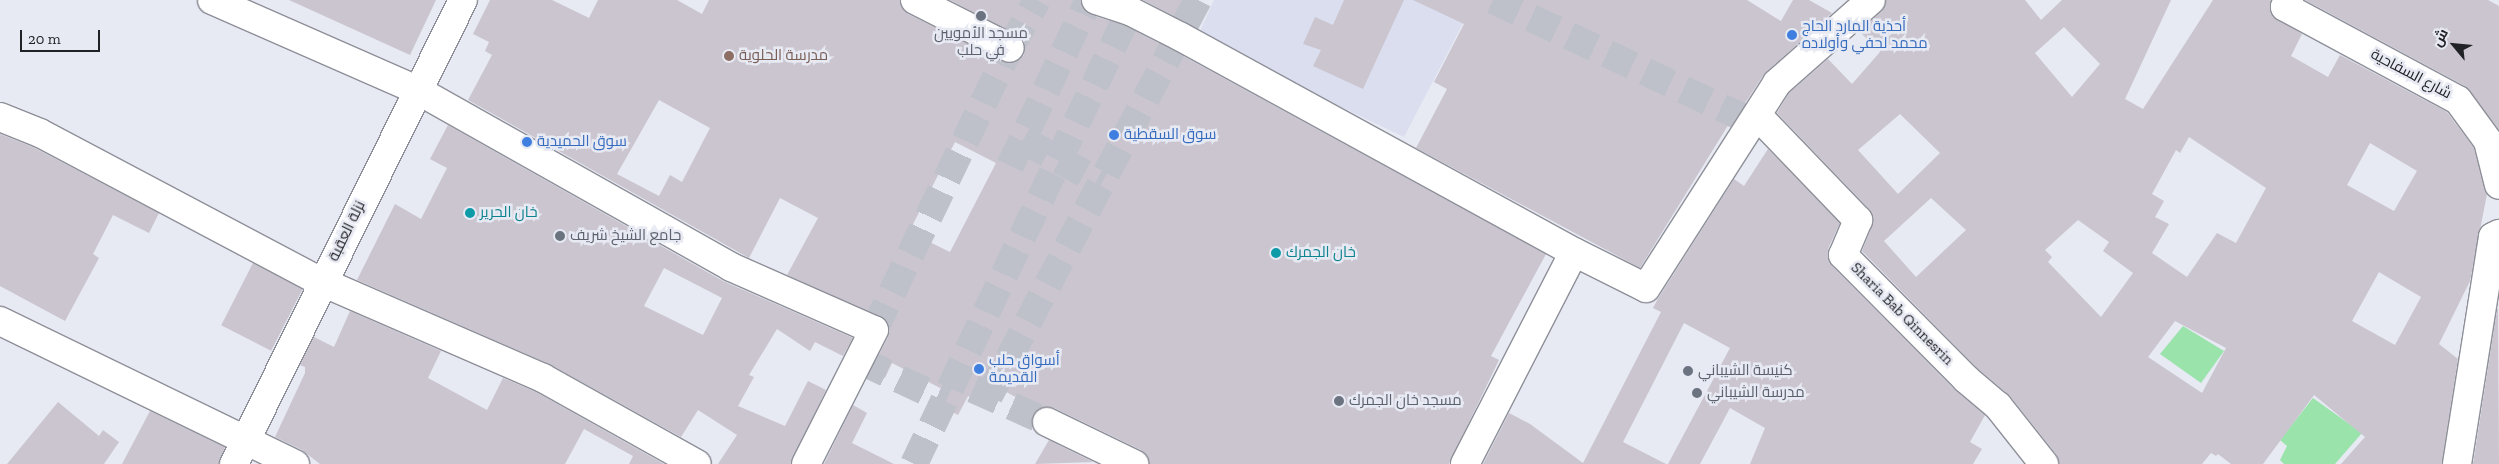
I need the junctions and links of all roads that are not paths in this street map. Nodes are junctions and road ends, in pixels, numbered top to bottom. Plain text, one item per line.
1 (212, 0) edge
2 (462, 0) edge
3 (915, 0) edge
4 (1096, 0) edge
5 (1871, 0) edge
6 (2288, 0) edge
7 (1010, 48) dead end
8 (419, 91) junction
9 (1756, 115) junction
10 (0, 117) edge
11 (2499, 185) edge
12 (2499, 234) edge
13 (1574, 252) junction
14 (322, 282) junction
15 (0, 321) edge
16 (1047, 422) tunnel mouth
17 (239, 452) edge
18 (295, 464) edge
19 (697, 464) edge
20 (806, 464) edge
21 (1134, 464) edge
22 (1465, 464) edge
23 (2044, 464) edge
24 (2457, 464) edge

1 - 8 street
2 - 8 street, نزلة العقبة
3 - 7 street
4 - 13 street
5 - 9 street
6 - 11 street, شارع السفاحية
8 - 14 street, نزلة العقبة
8 - 20 street
9 - 13 street
9 - 23 street, Sharia Bab Qinnesrin
10 - 14 street
12 - 24 street
13 - 22 street
14 - 17 street, نزلة العقبة
14 - 19 street
15 - 17 street
16 - 21 street
17 - 18 street

